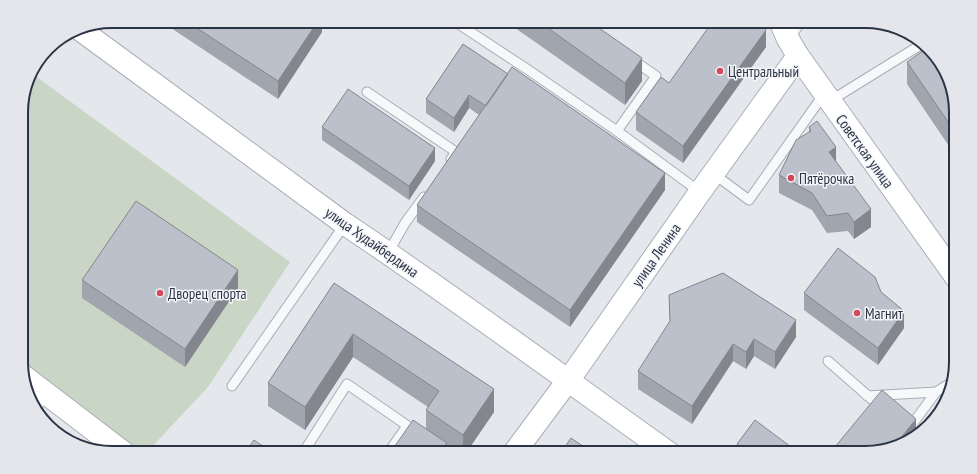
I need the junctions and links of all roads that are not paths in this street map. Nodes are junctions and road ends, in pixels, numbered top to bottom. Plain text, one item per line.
1 (465, 28) edge
2 (797, 28) edge
3 (84, 32) edge
4 (789, 39) edge
5 (920, 48) edge
6 (623, 53) edge
7 (367, 92) dead end
8 (827, 97) junction
9 (617, 131) junction
10 (448, 164) edge
11 (714, 174) junction
12 (431, 188) edge
13 (700, 192) junction
14 (345, 224) junction
15 (388, 253) junction
16 (949, 267) edge
17 (828, 362) dead end
18 (568, 380) junction
19 (232, 386) dead end
20 (946, 386) edge
21 (32, 388) edge
22 (936, 392) junction
23 (867, 396) junction
24 (42, 401) edge
25 (890, 415) edge
26 (407, 426) junction
27 (911, 433) edge
28 (424, 437) edge
29 (113, 446) edge
30 (307, 446) edge
31 (393, 446) edge
32 (519, 446) edge
33 (659, 446) edge

1 - 9 lane
2 - 4 lane
3 - 14 street, улица Худайбердина
4 - 8 street, Советская улица
4 - 11 street, улица Ленина
5 - 8 lane
6 - 9 lane
7 - 10 lane
8 - 11 lane
8 - 16 street, Советская улица
9 - 13 lane
11 - 13 street, улица Ленина
12 - 15 lane
13 - 18 street, улица Ленина
14 - 15 street, улица Худайбердина
14 - 19 lane
15 - 18 street, улица Худайбердина
17 - 23 lane
18 - 32 street, улица Ленина
18 - 33 street, улица Худайбердина
20 - 22 lane
21 - 24 street
22 - 23 lane
22 - 27 lane
23 - 25 lane
24 - 29 street
26 - 28 lane
26 - 30 lane
26 - 31 lane

